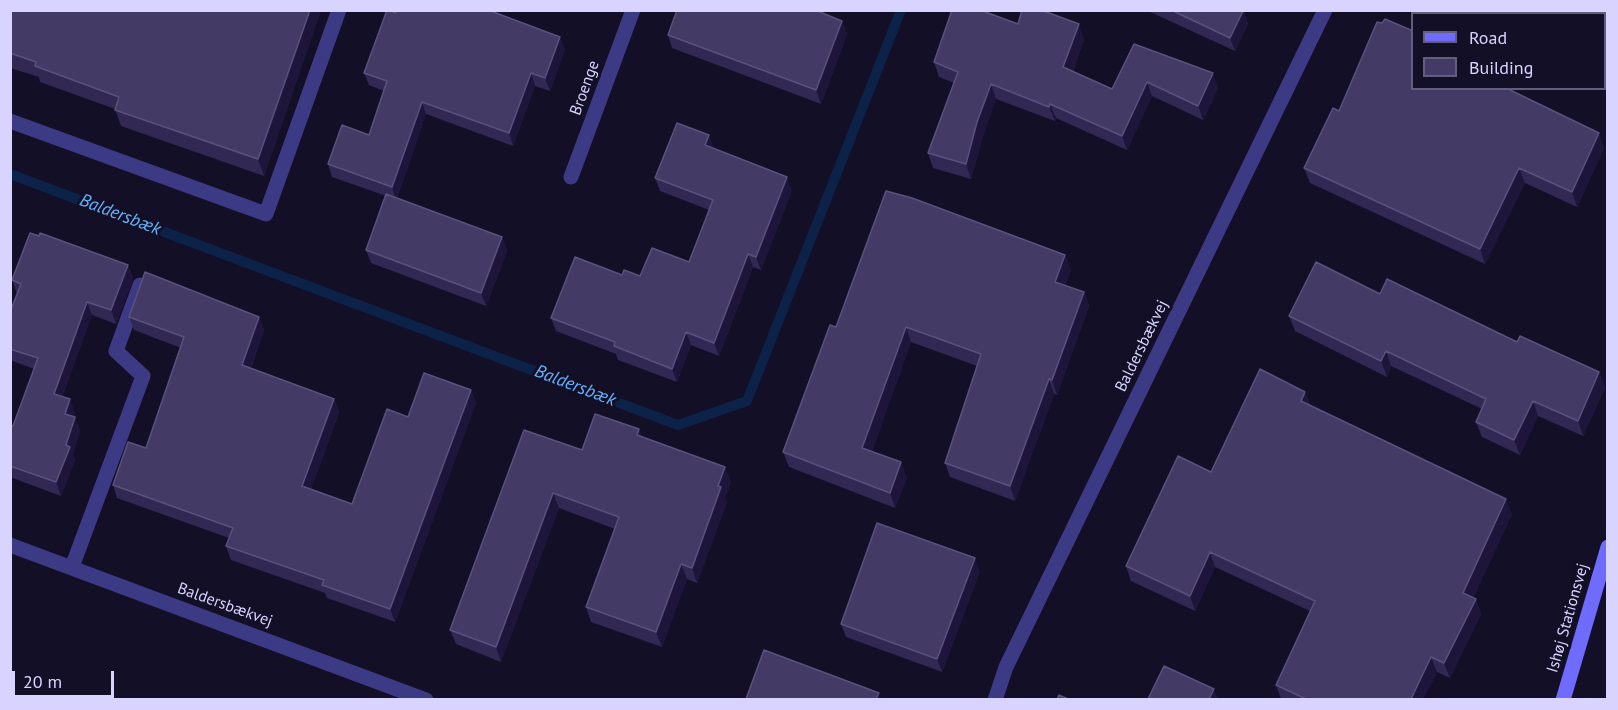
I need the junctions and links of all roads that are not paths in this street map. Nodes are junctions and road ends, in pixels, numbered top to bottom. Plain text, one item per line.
1 (339, 10) edge
2 (1325, 10) edge
3 (628, 12) edge
4 (10, 121) edge
5 (571, 177) dead end
6 (140, 285) edge
7 (10, 545) edge
8 (1608, 547) edge
9 (72, 567) junction
10 (426, 699) edge
11 (995, 699) edge
12 (1563, 699) edge

1 - 4 street
2 - 11 street, Baldersbækvej
3 - 5 street, Broenge
6 - 9 street
7 - 9 street, Baldersbækvej
8 - 12 main road, Ishøj Stationsvej
9 - 10 street, Baldersbækvej

